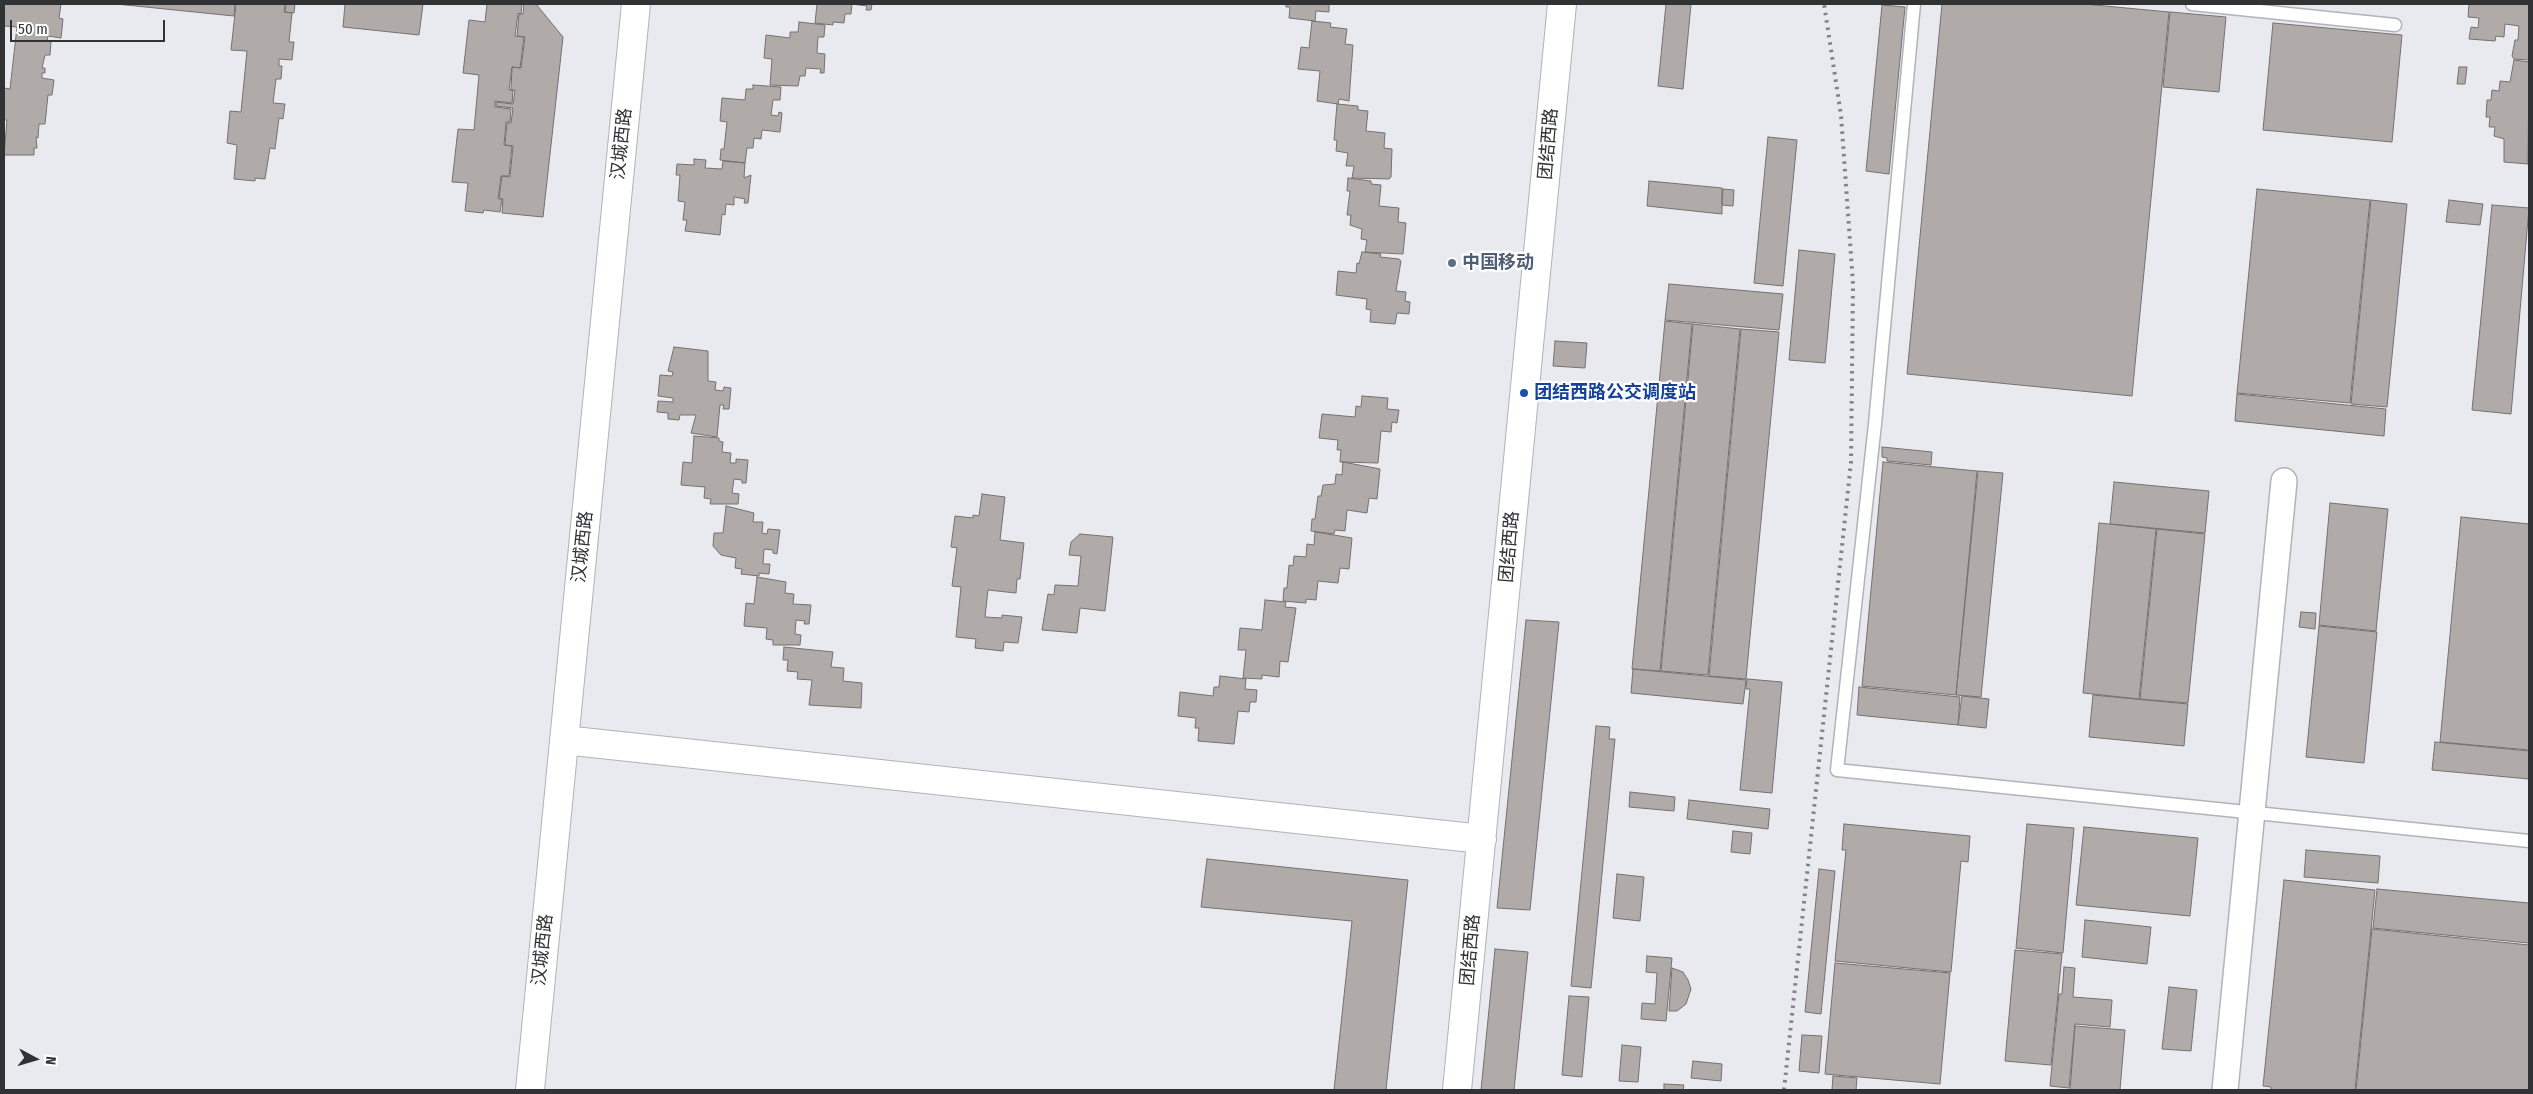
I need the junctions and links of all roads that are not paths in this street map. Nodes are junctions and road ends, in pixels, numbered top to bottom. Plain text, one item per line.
1 (636, 4) edge
2 (1562, 4) edge
3 (1914, 4) edge
4 (2192, 4) edge
5 (2394, 25) dead end
6 (2284, 481) dead end
7 (564, 740) junction
8 (2252, 811) junction
9 (1482, 839) junction
10 (2529, 841) edge
11 (530, 1090) edge
12 (1457, 1090) edge
13 (2225, 1090) edge

1 - 7 street, 汉城西路
2 - 9 street, 团结西路
3 - 8 lane
4 - 5 lane
6 - 8 street
7 - 9 street
7 - 11 street, 汉城西路
8 - 10 lane
8 - 13 street
9 - 12 street, 团结西路

